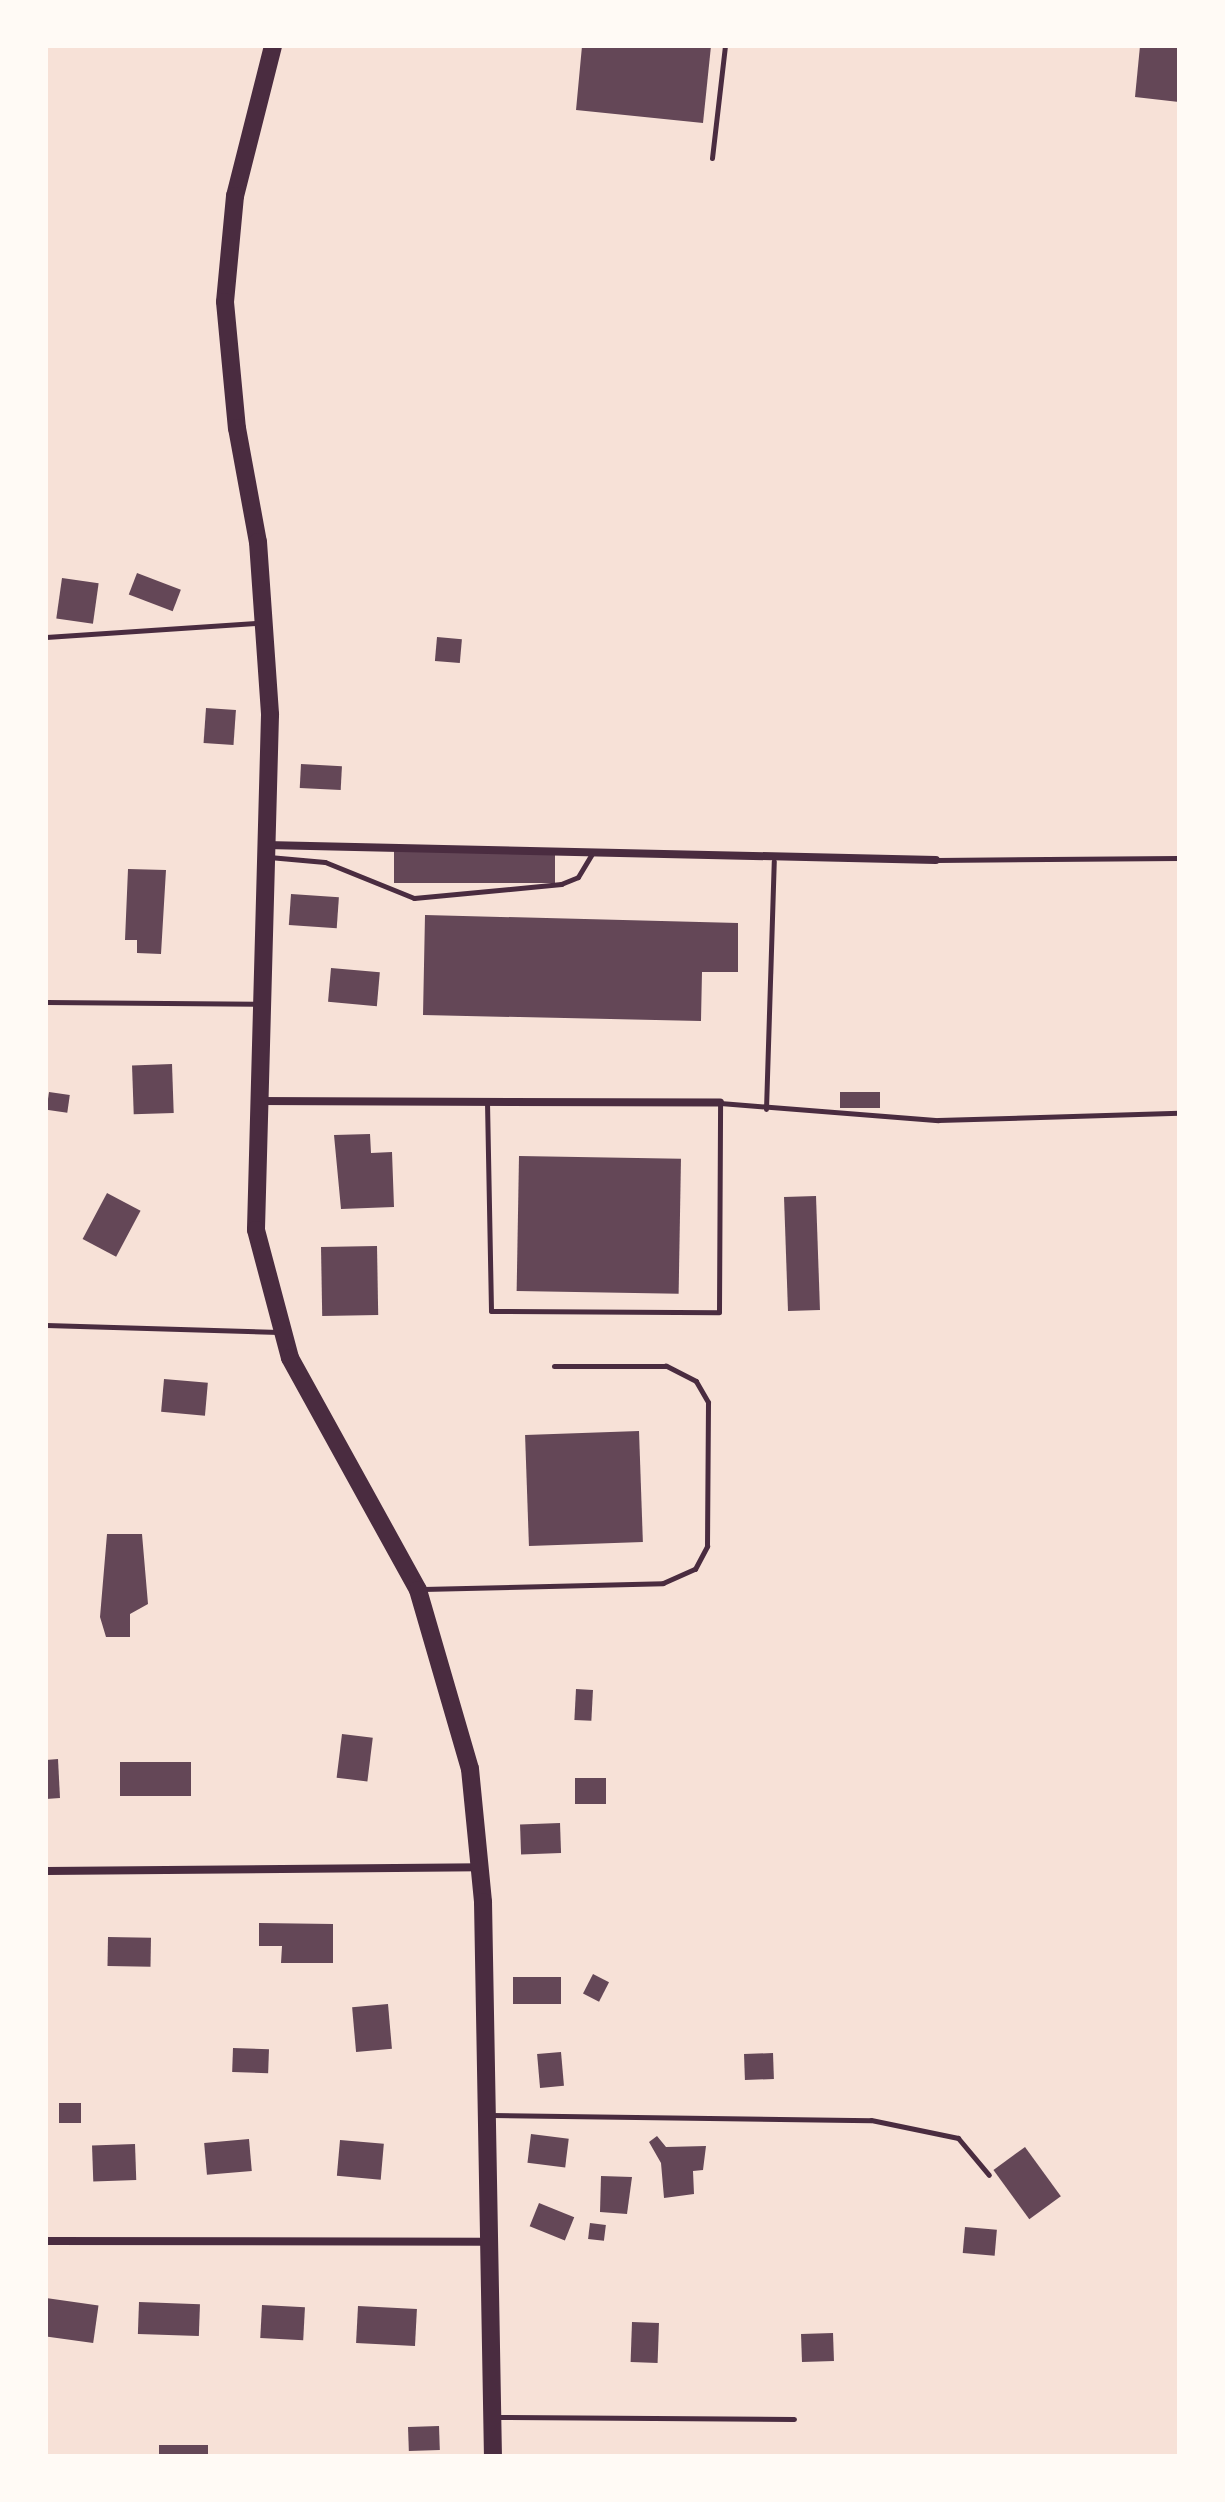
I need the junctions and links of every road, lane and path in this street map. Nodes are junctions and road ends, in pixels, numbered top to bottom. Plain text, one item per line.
1 (273, 46) edge
2 (725, 46) edge
3 (712, 158) dead end
4 (264, 623) junction
5 (46, 637) edge
6 (594, 849) junction
7 (265, 851) junction
8 (1179, 858) edge
9 (936, 860) joint
10 (774, 861) junction
11 (46, 1002) edge
12 (260, 1004) junction
13 (487, 1100) junction
14 (257, 1101) junction
15 (720, 1103) junction
16 (766, 1109) junction
17 (1179, 1113) edge
18 (46, 1325) edge
19 (280, 1332) junction
20 (554, 1366) dead end
21 (418, 1590) junction
22 (481, 1867) junction
23 (46, 1871) edge
24 (487, 2115) junction
25 (989, 2175) dead end
26 (46, 2241) edge
27 (489, 2242) junction
28 (492, 2417) junction
29 (794, 2419) dead end
30 (493, 2456) edge

1 - 4 main road
2 - 3 lane
4 - 5 lane
4 - 7 main road
6 - 7 street
6 - 7 lane
6 - 10 street
7 - 12 main road
8 - 9 lane
9 - 10 street
10 - 16 lane
11 - 12 lane
12 - 14 main road
13 - 14 street
13 - 15 street
13 - 15 lane
14 - 19 main road
15 - 16 lane
16 - 17 lane
18 - 19 lane
19 - 21 main road
20 - 21 lane
21 - 22 main road
22 - 23 street
22 - 24 main road
24 - 25 lane
24 - 27 main road
26 - 27 street
27 - 28 main road
28 - 29 lane
28 - 30 main road

